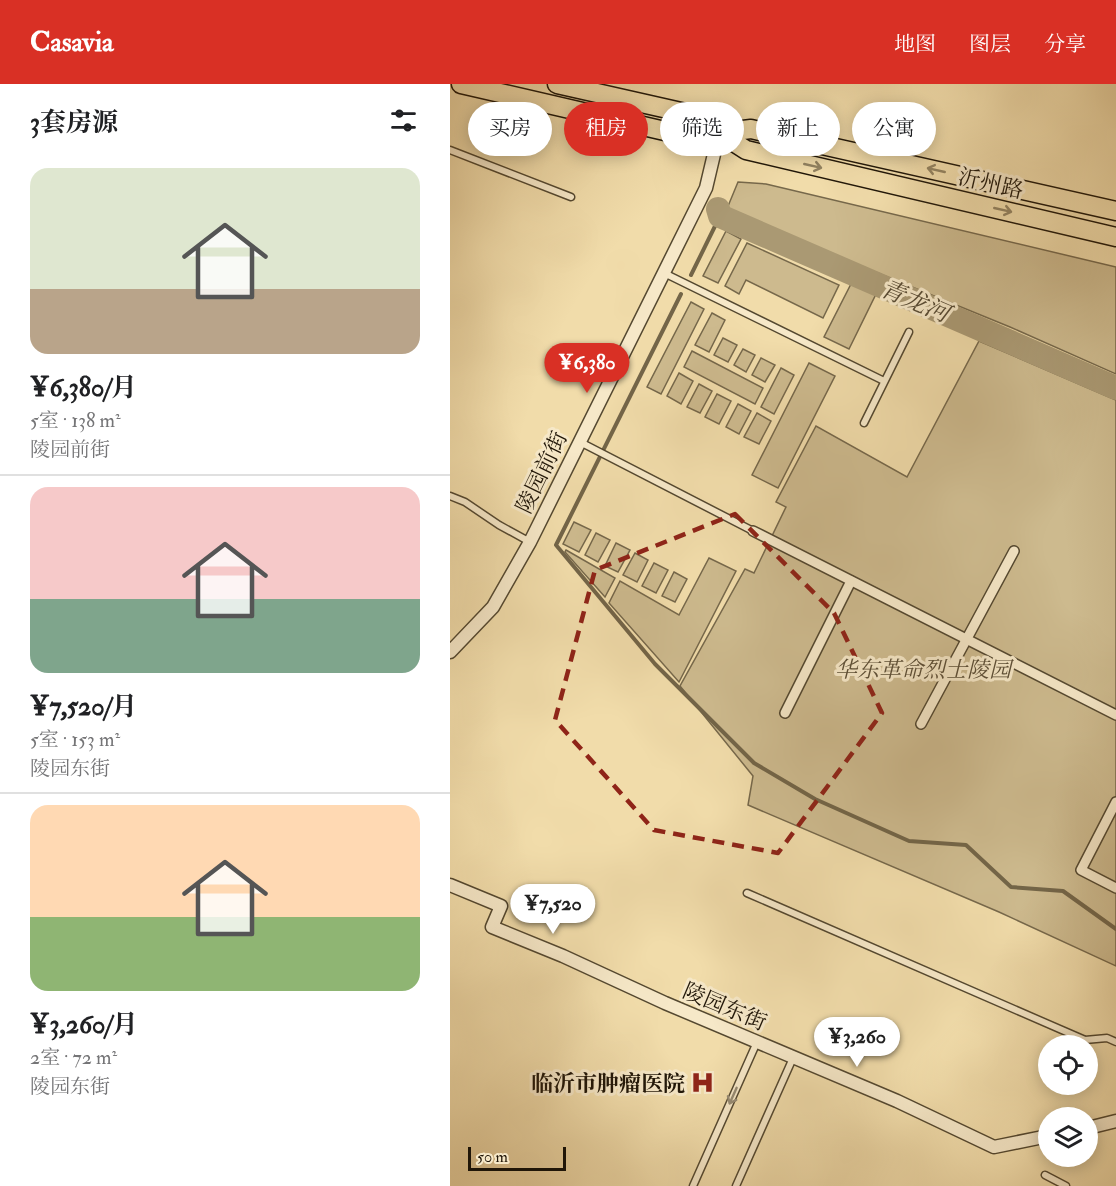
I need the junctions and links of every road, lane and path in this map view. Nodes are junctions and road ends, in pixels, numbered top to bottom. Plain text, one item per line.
1 (461, 84) edge
2 (557, 84) edge
3 (660, 107) edge
4 (660, 130) edge
5 (744, 130) edge
6 (744, 149) edge
7 (450, 150) edge
8 (714, 156) edge
9 (571, 197) dead end
10 (1116, 211) edge
11 (1116, 237) edge
12 (664, 273) junction
13 (909, 332) dead end
14 (884, 381) junction
15 (864, 423) dead end
16 (580, 442) junction
17 (450, 496) edge
18 (753, 531) joint
19 (530, 542) junction
20 (1014, 551) dead end
21 (851, 582) junction
22 (967, 640) junction
23 (450, 652) edge
24 (785, 713) dead end
25 (1116, 715) edge
26 (921, 724) dead end
27 (1116, 802) edge
28 (450, 885) edge
29 (1116, 888) edge
30 (747, 893) dead end
31 (757, 1042) junction
32 (1116, 1042) edge
33 (794, 1058) junction
34 (1116, 1121) edge
35 (1098, 1126) edge
36 (1038, 1139) edge
37 (1045, 1175) dead end
38 (693, 1186) edge
39 (736, 1186) edge
40 (1066, 1186) edge

1 - 4 main road, 沂州路
2 - 3 main road, 沂州路
10 -> 5 main road, 沂州路
6 -> 11 main road, 沂州路
7 - 9 lane
8 - 12 street, 陵园前街
12 - 14 lane
12 - 16 street, 陵园前街
13 - 14 lane
14 - 15 lane
16 - 18 lane
16 - 19 street, 陵园前街
17 - 19 lane
18 - 21 street
19 - 23 street, 陵园前街
20 - 22 street
21 - 22 street
21 - 24 street
22 - 25 street
22 - 26 street
27 - 29 street
28 - 31 street, 陵园东街
30 - 32 lane
31 - 33 street, 陵园东街
31 -> 38 lane
33 - 36 street, 陵园东街
33 - 39 lane
34 - 35 street
37 - 40 lane

